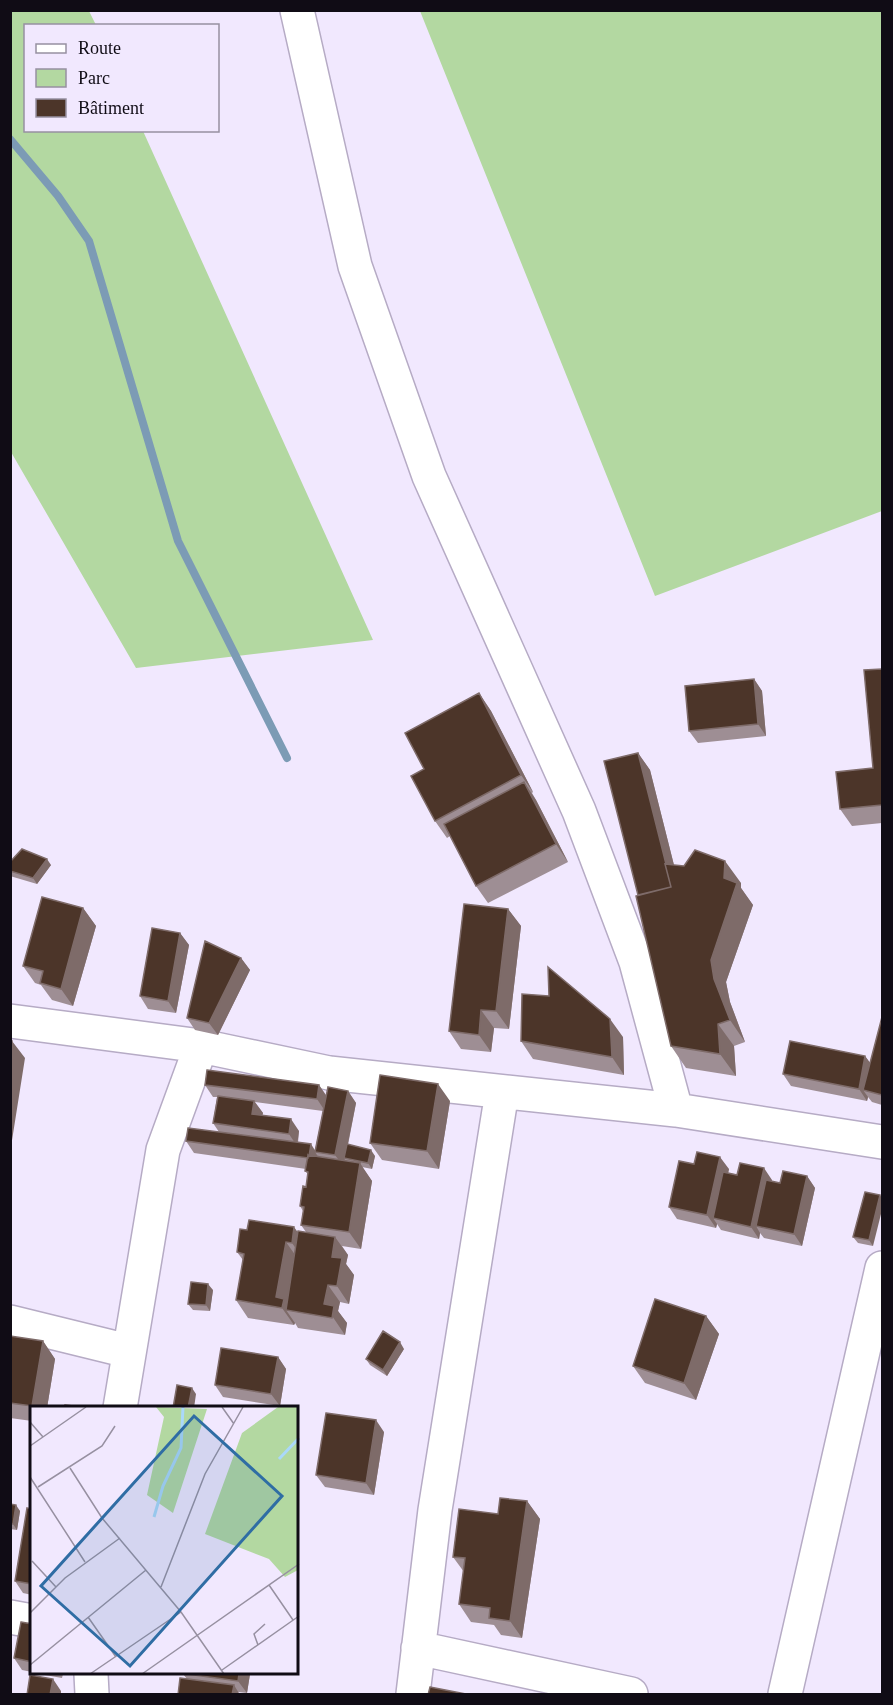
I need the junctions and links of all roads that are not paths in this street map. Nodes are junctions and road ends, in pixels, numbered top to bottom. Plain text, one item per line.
1 (297, 10) edge
2 (10, 1022) edge
3 (201, 1046) junction
4 (502, 1092) junction
5 (676, 1110) junction
6 (882, 1143) edge
7 (882, 1268) edge
8 (10, 1322) edge
9 (128, 1351) junction
10 (120, 1406) edge
11 (10, 1617) edge
12 (30, 1622) edge
13 (418, 1648) junction
14 (91, 1675) edge
15 (92, 1695) edge
16 (413, 1695) edge
17 (631, 1695) edge
18 (785, 1695) edge

1 - 5 street
2 - 3 street
3 - 4 street
3 - 9 street
4 - 5 street
4 - 13 street
5 - 6 street
7 - 18 street
8 - 9 street
9 - 10 street
11 - 12 street
13 - 16 street
13 - 17 street
14 - 15 street

